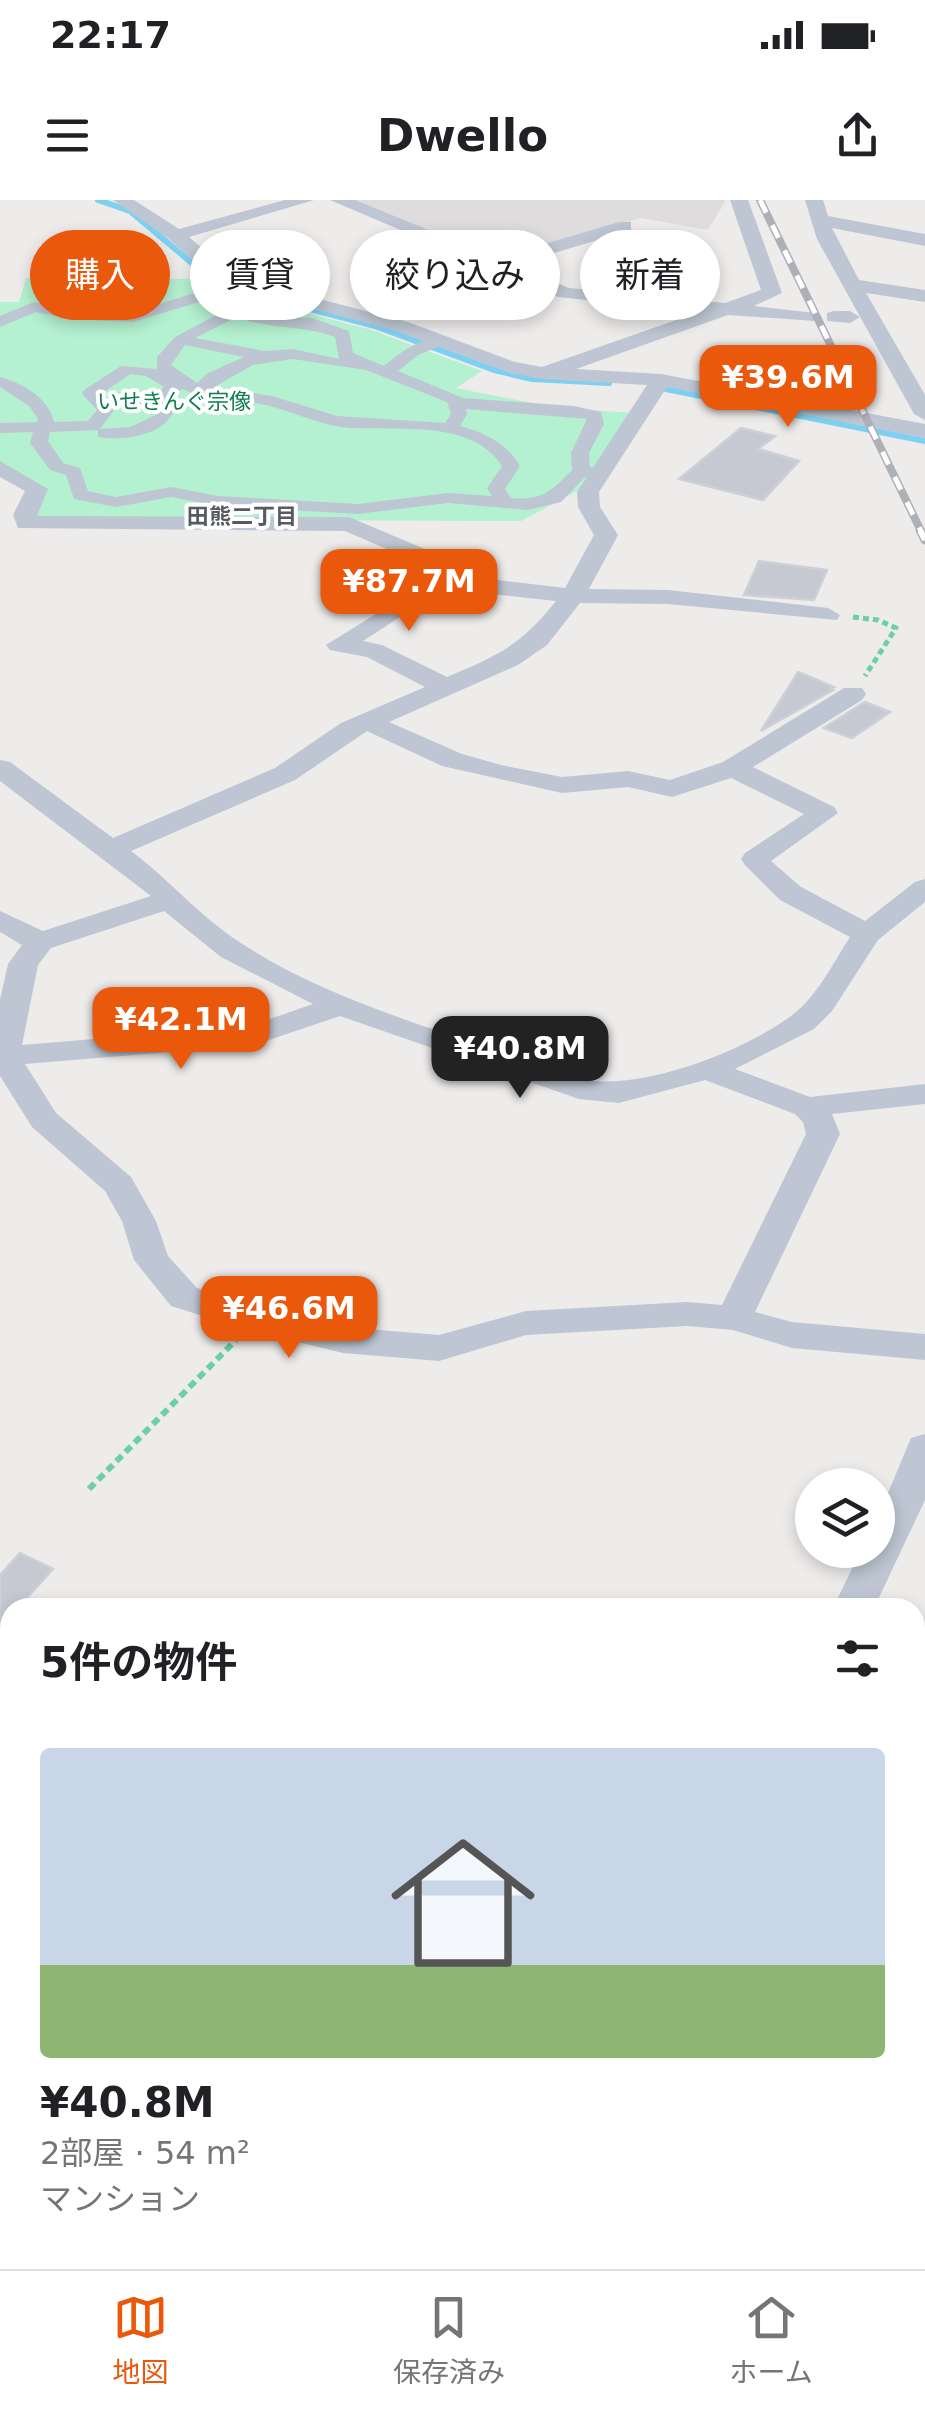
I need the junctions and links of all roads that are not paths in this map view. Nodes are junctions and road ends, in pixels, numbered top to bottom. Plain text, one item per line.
1 (122, 200) edge
2 (305, 200) edge
3 (339, 200) edge
4 (738, 200) edge
5 (814, 200) edge
6 (625, 226) dead end
7 (411, 230) edge
8 (823, 230) junction
9 (176, 236) junction
10 (884, 238) dead end
11 (925, 240) edge
12 (560, 242) edge
13 (852, 285) junction
14 (560, 291) edge
15 (925, 296) edge
16 (190, 300) edge
17 (729, 311) junction
18 (808, 317) dead end
19 (213, 320) edge
20 (260, 320) edge
21 (0, 322) edge
22 (266, 322) junction
23 (184, 340) junction
24 (438, 341) junction
25 (892, 352) junction
26 (270, 355) junction
27 (925, 358) edge
28 (378, 369) junction
29 (542, 373) junction
30 (661, 380) junction
31 (0, 382) edge
32 (218, 395) junction
33 (458, 403) junction
34 (925, 414) edge
35 (41, 426) junction
36 (451, 427) junction
37 (0, 428) edge
38 (925, 431) edge
39 (104, 432) dead end
40 (0, 468) edge
41 (590, 472) junction
42 (496, 503) junction
43 (444, 580) dead end
44 (573, 596) junction
45 (828, 615) road end
46 (444, 686) junction
47 (853, 694) road end
48 (366, 721) junction
49 (0, 768) edge
50 (732, 768) junction
51 (112, 848) junction
52 (918, 899) edge
53 (166, 901) junction
54 (0, 920) edge
55 (868, 934) junction
56 (40, 942) junction
57 (341, 1005) junction
58 (2, 1057) edge
59 (708, 1070) junction
60 (925, 1094) edge
61 (807, 1107) junction
62 (734, 1318) junction
63 (925, 1347) edge
64 (925, 1448) edge
65 (858, 1598) edge

1 - 9 street
2 - 9 street
3 - 7 street
4 - 17 street
5 - 8 street
6 - 12 street
8 - 10 street
8 - 11 street
8 - 13 street
9 - 24 street
13 - 15 street
13 - 25 street
13 - 25 street
14 - 17 street
16 - 21 street
17 - 18 street
17 - 29 street
19 - 23 street
20 - 22 street
22 - 26 street
22 - 28 street
23 - 26 street
23 - 32 street
24 - 28 street
24 - 29 street
25 - 27 street
25 - 34 street
26 - 28 street
26 - 32 street
28 - 33 street
29 - 30 street
30 - 38 street
30 - 41 street
31 - 35 street
32 - 36 street
33 - 36 street
33 - 41 street
35 - 37 street
35 - 39 street
35 - 42 street
36 - 42 street
40 - 44 street
41 - 42 street
41 - 44 street
43 - 46 street
44 - 45 street
44 - 46 street
46 - 48 street
47 - 50 street
48 - 50 street
48 - 51 street
49 - 51 street
50 - 55 street
51 - 53 street
52 - 55 street
53 - 56 street
53 - 57 street
54 - 56 street
55 - 59 street
56 - 58 street
57 - 58 street
57 - 59 street
58 - 62 street
59 - 61 street
60 - 61 street
61 - 62 street
62 - 63 street
64 - 65 street

